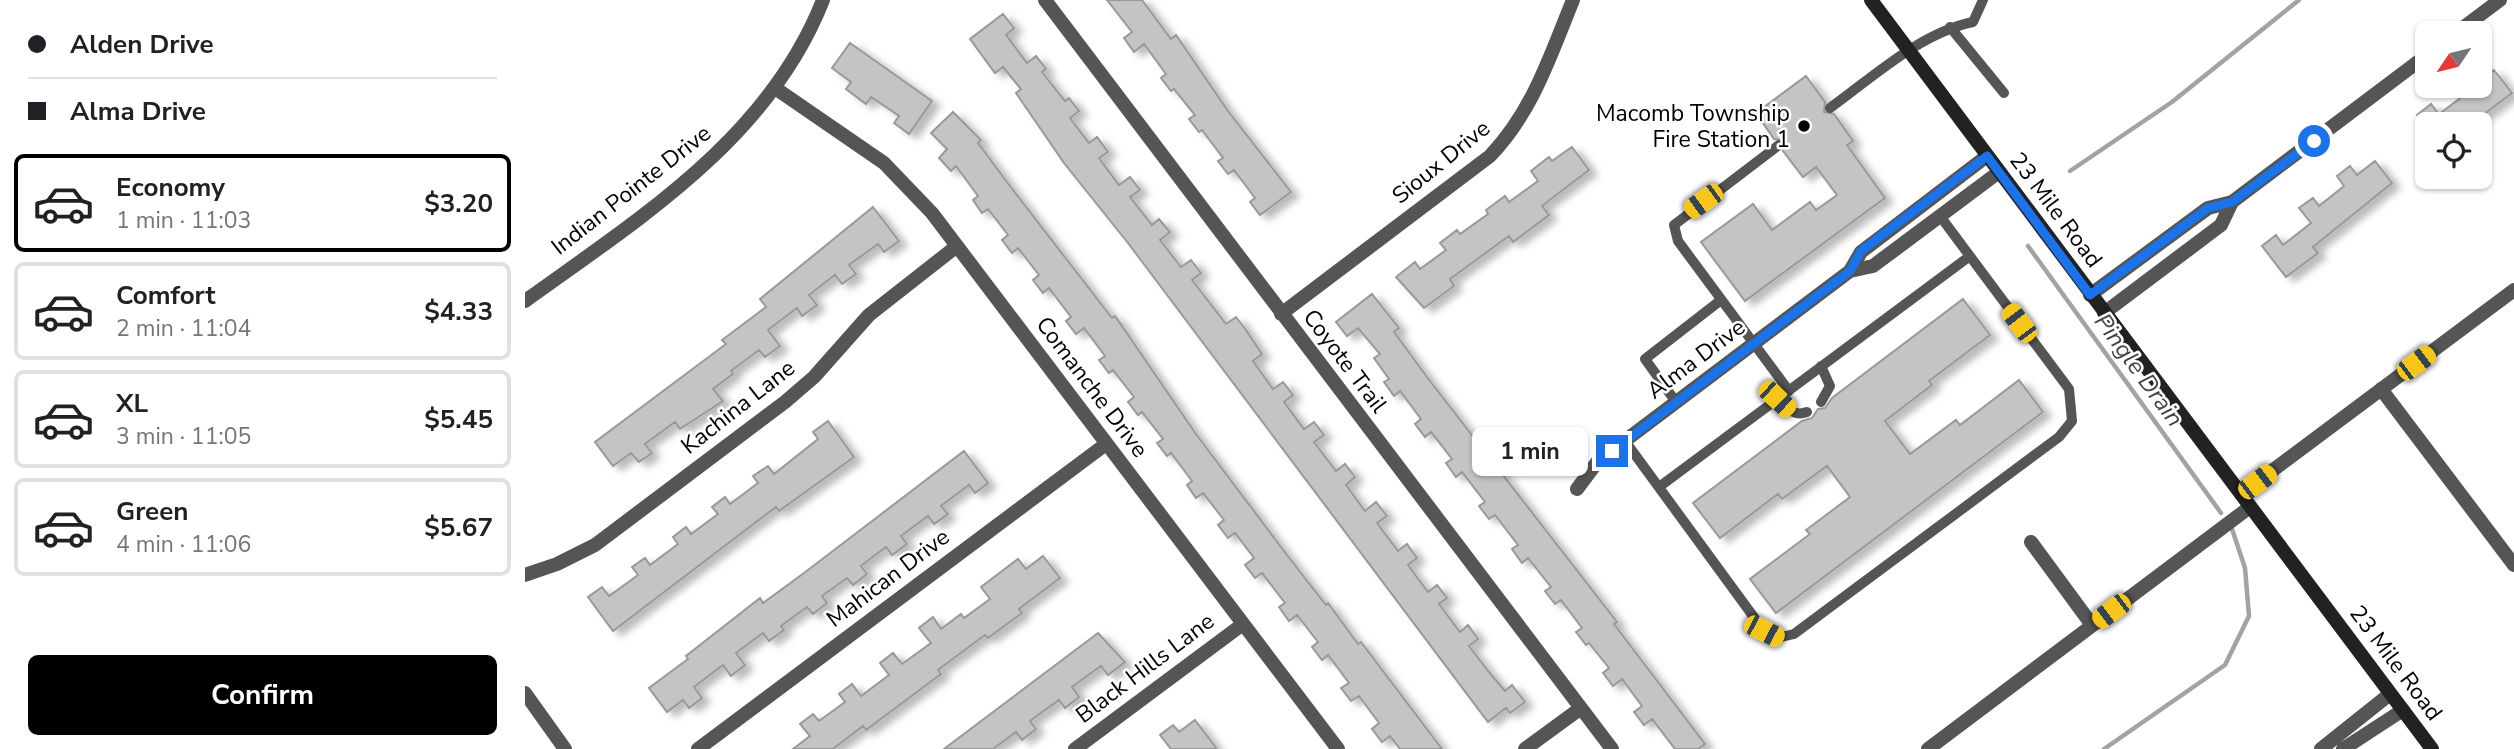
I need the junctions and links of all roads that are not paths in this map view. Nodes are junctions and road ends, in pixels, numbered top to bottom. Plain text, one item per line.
1 (823, 0) edge
2 (1045, 0) edge
3 (1573, 0) edge
4 (1871, 0) edge
5 (1983, 0) edge
6 (2500, 0) edge
7 (2472, 21) edge
8 (1950, 27) junction
9 (1909, 51) junction
10 (2415, 64) edge
11 (775, 88) junction
12 (2004, 93) dead end
13 (1830, 108) dead end
14 (1779, 145) dead end
15 (1987, 156) junction
16 (1999, 172) junction
17 (2232, 202) junction
18 (1921, 206) junction
19 (1936, 219) junction
20 (957, 246) junction
21 (1970, 256) junction
22 (1850, 271) junction
23 (2514, 290) edge
24 (2090, 295) junction
25 (1721, 300) junction
26 (525, 301) edge
27 (2104, 313) junction
28 (1281, 314) junction
29 (1754, 343) junction
30 (1821, 366) junction
31 (2381, 389) junction
32 (1789, 391) junction
33 (1777, 399) junction
34 (1677, 402) junction
35 (1821, 402) dead end
36 (1807, 412) dead end
37 (1625, 441) junction
38 (1106, 444) junction
39 (1659, 487) junction
40 (1577, 489) dead end
41 (2241, 494) junction
42 (2251, 507) junction
43 (2031, 542) dead end
44 (2514, 565) edge
45 (525, 575) edge
46 (1243, 624) junction
47 (2092, 625) junction
48 (525, 693) edge
49 (2390, 694) junction
50 (1581, 708) junction
51 (2403, 710) junction
52 (565, 749) edge
53 (698, 749) edge
54 (1075, 749) edge
55 (1338, 749) edge
56 (1525, 749) edge
57 (1612, 749) edge
58 (1928, 749) edge
59 (2321, 749) edge
60 (2343, 749) edge
61 (2432, 749) edge

1 - 11 street, Indian Pointe Drive
2 - 28 street, Coyote Trail
3 - 28 street, Sioux Drive
4 - 9 main road, 23 Mile Road
5 - 8 lane
6 - 7 street
8 - 9 lane
8 - 12 lane
9 - 13 lane
9 - 15 main road, 23 Mile Road
10 - 17 street
11 - 20 street, Comanche Drive
11 - 26 street, Indian Pointe Drive
14 - 25 lane
15 - 16 main road, 23 Mile Road
15 - 18 street, Alma Drive
16 - 19 street, Alma Drive
16 - 24 main road, 23 Mile Road
17 - 24 street
17 - 27 street
18 - 19 lane
18 - 22 street, Alma Drive
19 - 21 lane
19 - 22 street, Alma Drive
20 - 38 street, Comanche Drive
20 - 45 street, Kachina Lane
21 - 30 lane
21 - 39 lane
22 - 29 street, Alma Drive
23 - 31 street
24 - 27 main road, 23 Mile Road
25 - 29 lane
25 - 34 lane
27 - 41 main road, 23 Mile Road
28 - 50 street, Coyote Trail
29 - 32 lane
29 - 34 street, Alma Drive
30 - 32 lane
30 - 35 lane
31 - 41 street
31 - 44 street
32 - 33 lane
33 - 36 lane
33 - 39 lane
34 - 37 street, Alma Drive
37 - 39 lane
37 - 40 street, Alma Drive
38 - 46 street, Comanche Drive
38 - 53 street, Mahican Drive
41 - 42 main road, 23 Mile Road
42 - 47 street
42 - 49 main road, 23 Mile Road
43 - 47 street
46 - 54 street, Black Hills Lane
46 - 55 street, Comanche Drive
47 - 58 street
48 - 52 street
49 - 51 main road, 23 Mile Road
49 - 59 street
50 - 56 street
50 - 57 street, Coyote Trail
51 - 60 street
51 - 61 main road, 23 Mile Road

